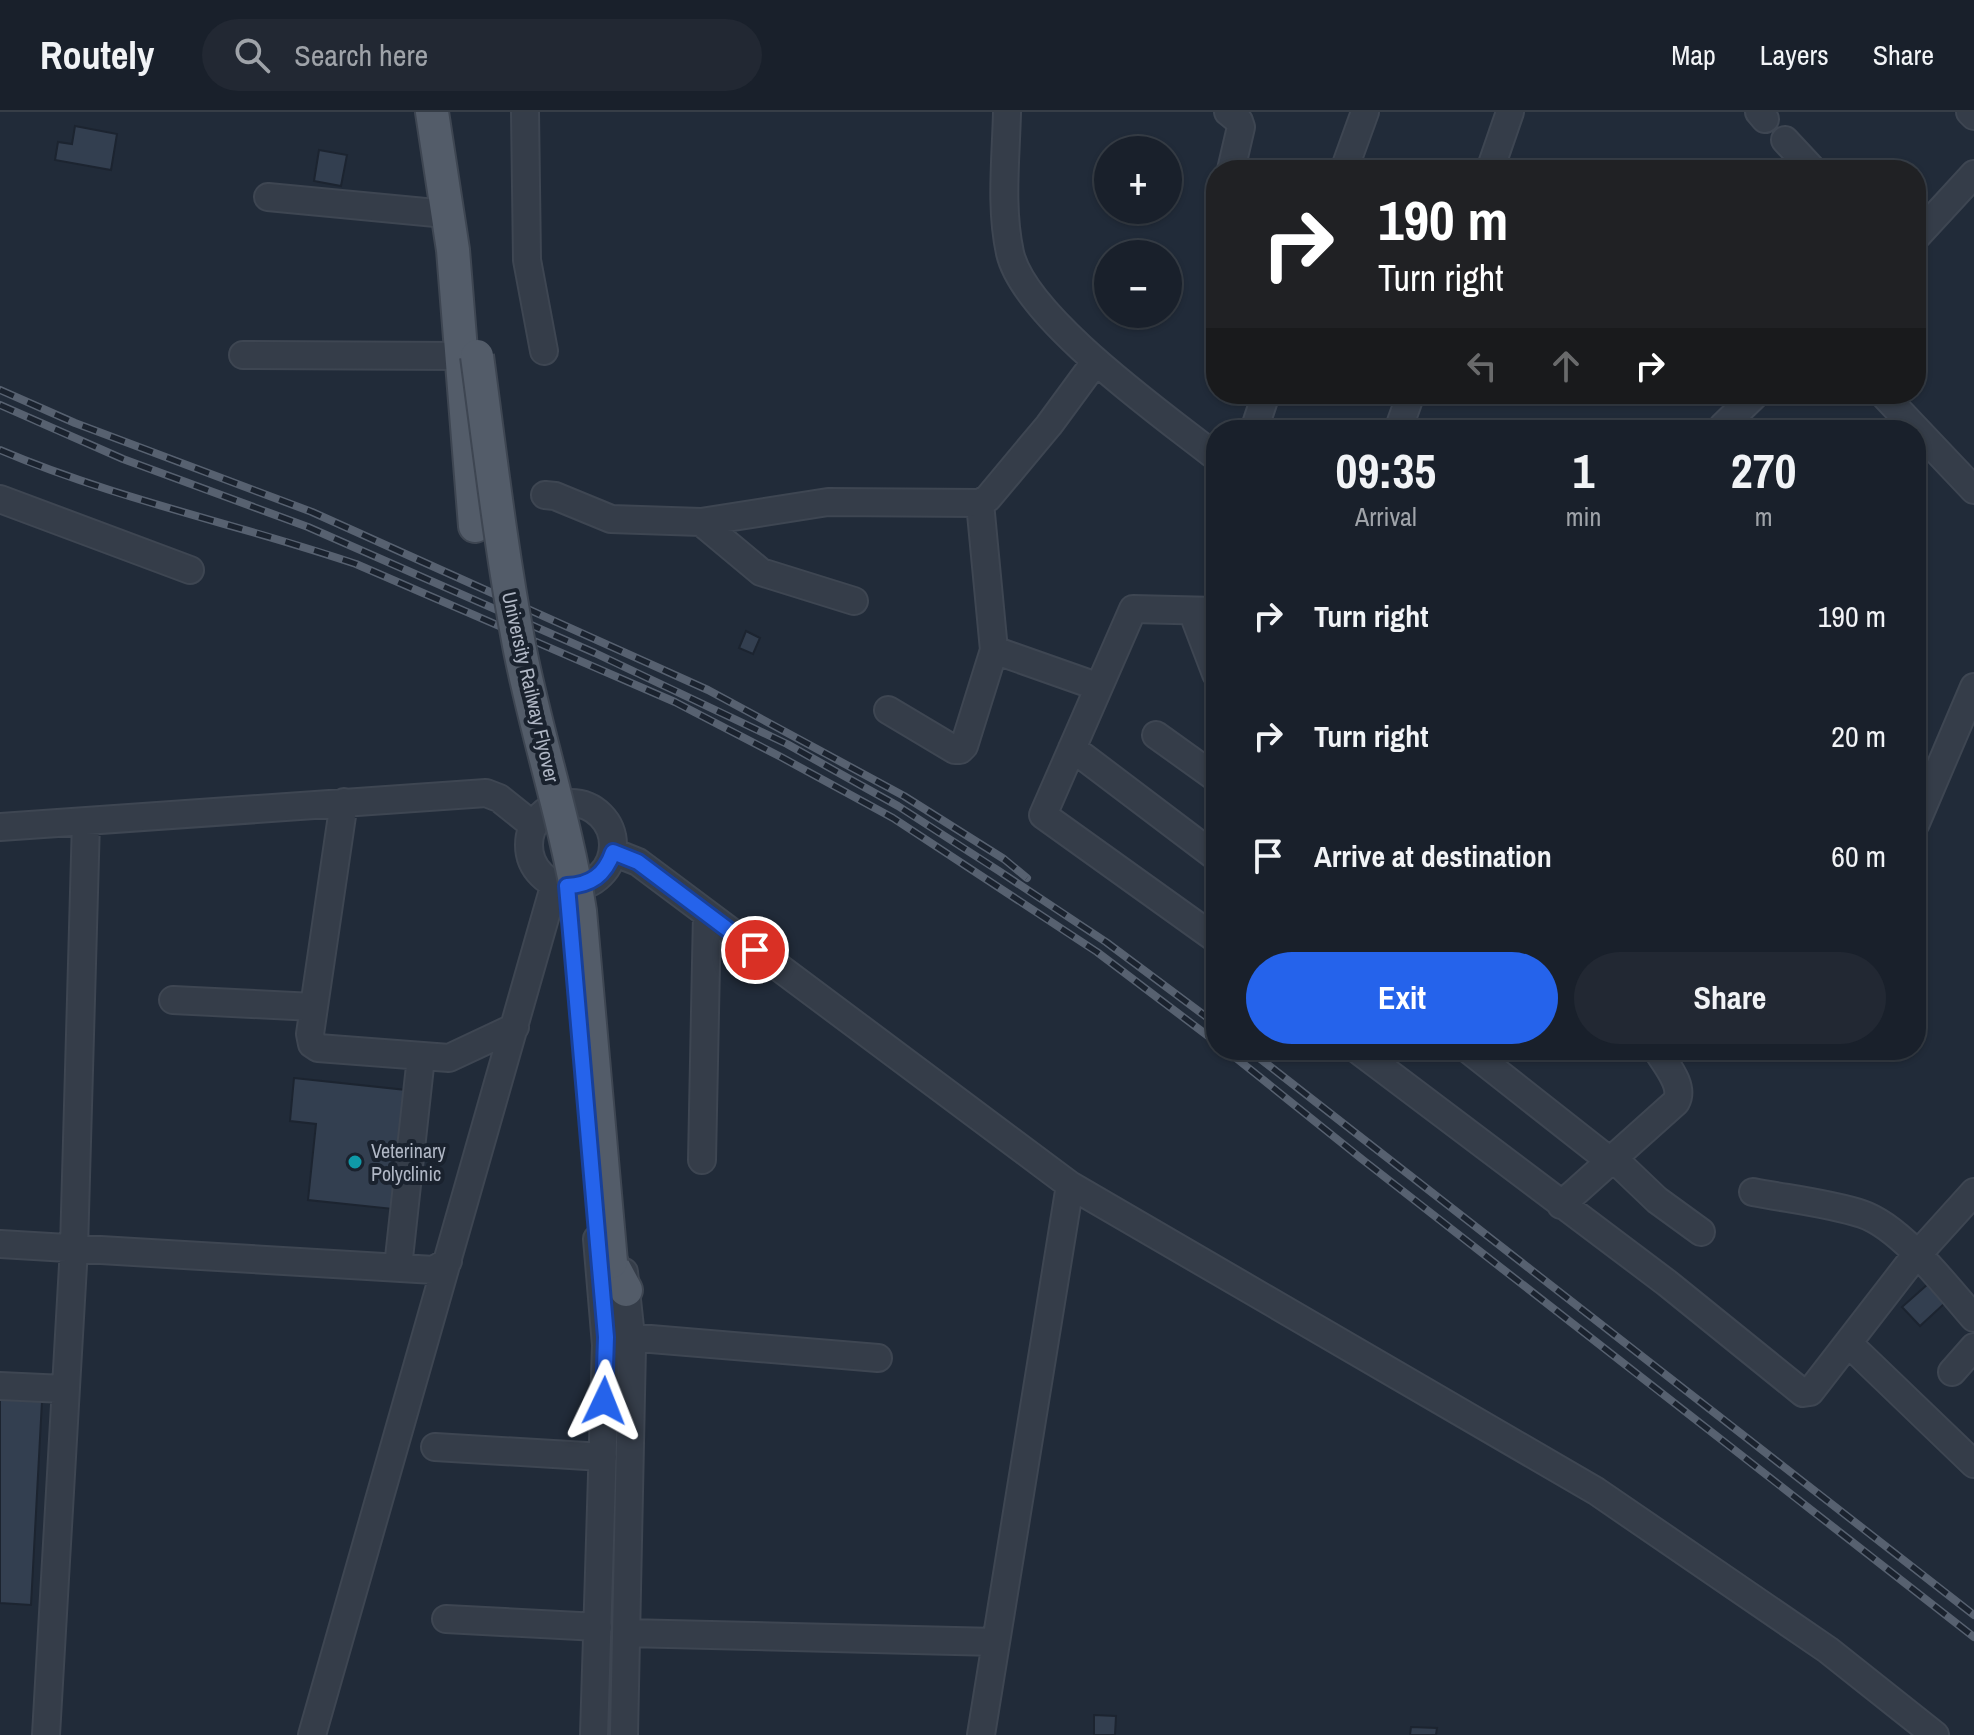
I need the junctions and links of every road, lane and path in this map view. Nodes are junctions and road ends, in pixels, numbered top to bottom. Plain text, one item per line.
1 (432, 112) edge
2 (449, 112) edge
3 (525, 112) edge
4 (1007, 112) edge
5 (1228, 112) edge
6 (1365, 112) edge
7 (1510, 112) edge
8 (1785, 140) dead end
9 (1233, 160) edge
10 (1348, 160) edge
11 (1493, 160) edge
12 (1804, 160) edge
13 (1974, 174) edge
14 (268, 197) dead end
15 (446, 214) junction
16 (1926, 226) edge
17 (544, 351) dead end
18 (243, 355) dead end
19 (461, 356) junction
20 (1096, 361) junction
21 (1746, 404) edge
22 (1892, 404) edge
23 (1729, 420) edge
24 (1908, 420) edge
25 (1926, 439) edge
26 (1206, 449) edge
27 (1974, 490) edge
28 (545, 495) dead end
29 (0, 499) edge
30 (980, 503) junction
31 (701, 522) junction
32 (475, 526) dead end
33 (190, 570) dead end
34 (854, 601) dead end
35 (1204, 611) edge
36 (994, 650) junction
37 (1099, 687) junction
38 (1974, 687) edge
39 (888, 710) dead end
40 (1156, 735) dead end
41 (1072, 748) junction
42 (1206, 771) edge
43 (1926, 800) edge
44 (344, 802) junction
45 (86, 821) junction
46 (534, 826) junction
47 (0, 827) edge
48 (1206, 849) edge
49 (613, 852) junction
50 (571, 884) junction
51 (707, 914) junction
52 (1206, 932) edge
53 (173, 1000) dead end
54 (314, 1007) junction
55 (515, 1027) junction
56 (421, 1057) junction
57 (1371, 1060) edge
58 (1487, 1060) edge
59 (1663, 1060) edge
60 (1611, 1159) junction
61 (702, 1160) dead end
62 (1070, 1185) junction
63 (1753, 1192) dead end
64 (1974, 1192) edge
65 (1561, 1205) junction
66 (1701, 1232) dead end
67 (0, 1244) edge
68 (74, 1248) junction
69 (1918, 1254) junction
70 (448, 1261) junction
71 (398, 1267) junction
72 (614, 1291) junction
73 (1974, 1318) edge
74 (618, 1336) junction
75 (1848, 1343) junction
76 (1974, 1347) edge
77 (878, 1358) dead end
78 (1952, 1372) dead end
79 (0, 1386) edge
80 (64, 1389) junction
81 (435, 1447) dead end
82 (603, 1457) junction
83 (1974, 1464) edge
84 (446, 1619) dead end
85 (598, 1627) junction
86 (626, 1633) junction
87 (996, 1642) junction
88 (46, 1735) edge
89 (312, 1735) edge
90 (594, 1735) edge
91 (624, 1735) edge
92 (981, 1735) edge
93 (1935, 1735) edge

1 - 15 main road
2 - 72 main road, University Railway Flyover, bridge
3 - 17 street
4 - 20 street
5 - 9 street
6 - 10 street
7 - 11 street
8 - 12 street
13 - 16 street
14 - 15 street
15 - 19 main road
18 - 19 street
19 - 32 main road
20 - 26 street
20 - 30 street
21 - 23 street
22 - 24 street
25 - 27 street
28 - 31 street
29 - 33 street
30 - 31 street
30 - 36 street
31 - 34 street
35 - 37 street
36 - 37 street
36 - 39 street
37 - 41 street
38 - 43 street
40 - 42 street
41 - 48 street
41 - 52 street
44 - 45 street
44 - 46 street
44 - 54 street
45 - 47 street
45 - 68 street
46 - 49 street
46 - 50 street
49 - 50 street
49 - 51 street
50 - 55 street
50 - 72 street
51 - 61 street
51 - 62 street
53 - 54 street
54 - 56 street
55 - 56 street
55 - 70 street
56 - 71 street
57 - 65 street
58 - 60 street
59 - 60 street
60 - 65 street
60 - 66 street
62 - 87 street
62 - 93 street
63 - 69 street
64 - 69 street
65 - 75 street
67 - 68 street
68 - 71 street
68 - 80 street
69 - 73 street
69 - 75 street
70 - 71 street
70 - 89 street
72 - 74 street
74 - 77 street
74 - 82 street
74 - 86 street
75 - 83 street
76 - 78 street
79 - 80 street
80 - 88 street
81 - 82 street
82 - 85 street
84 - 85 street
85 - 90 street
86 - 87 street
86 - 91 street
87 - 92 street

